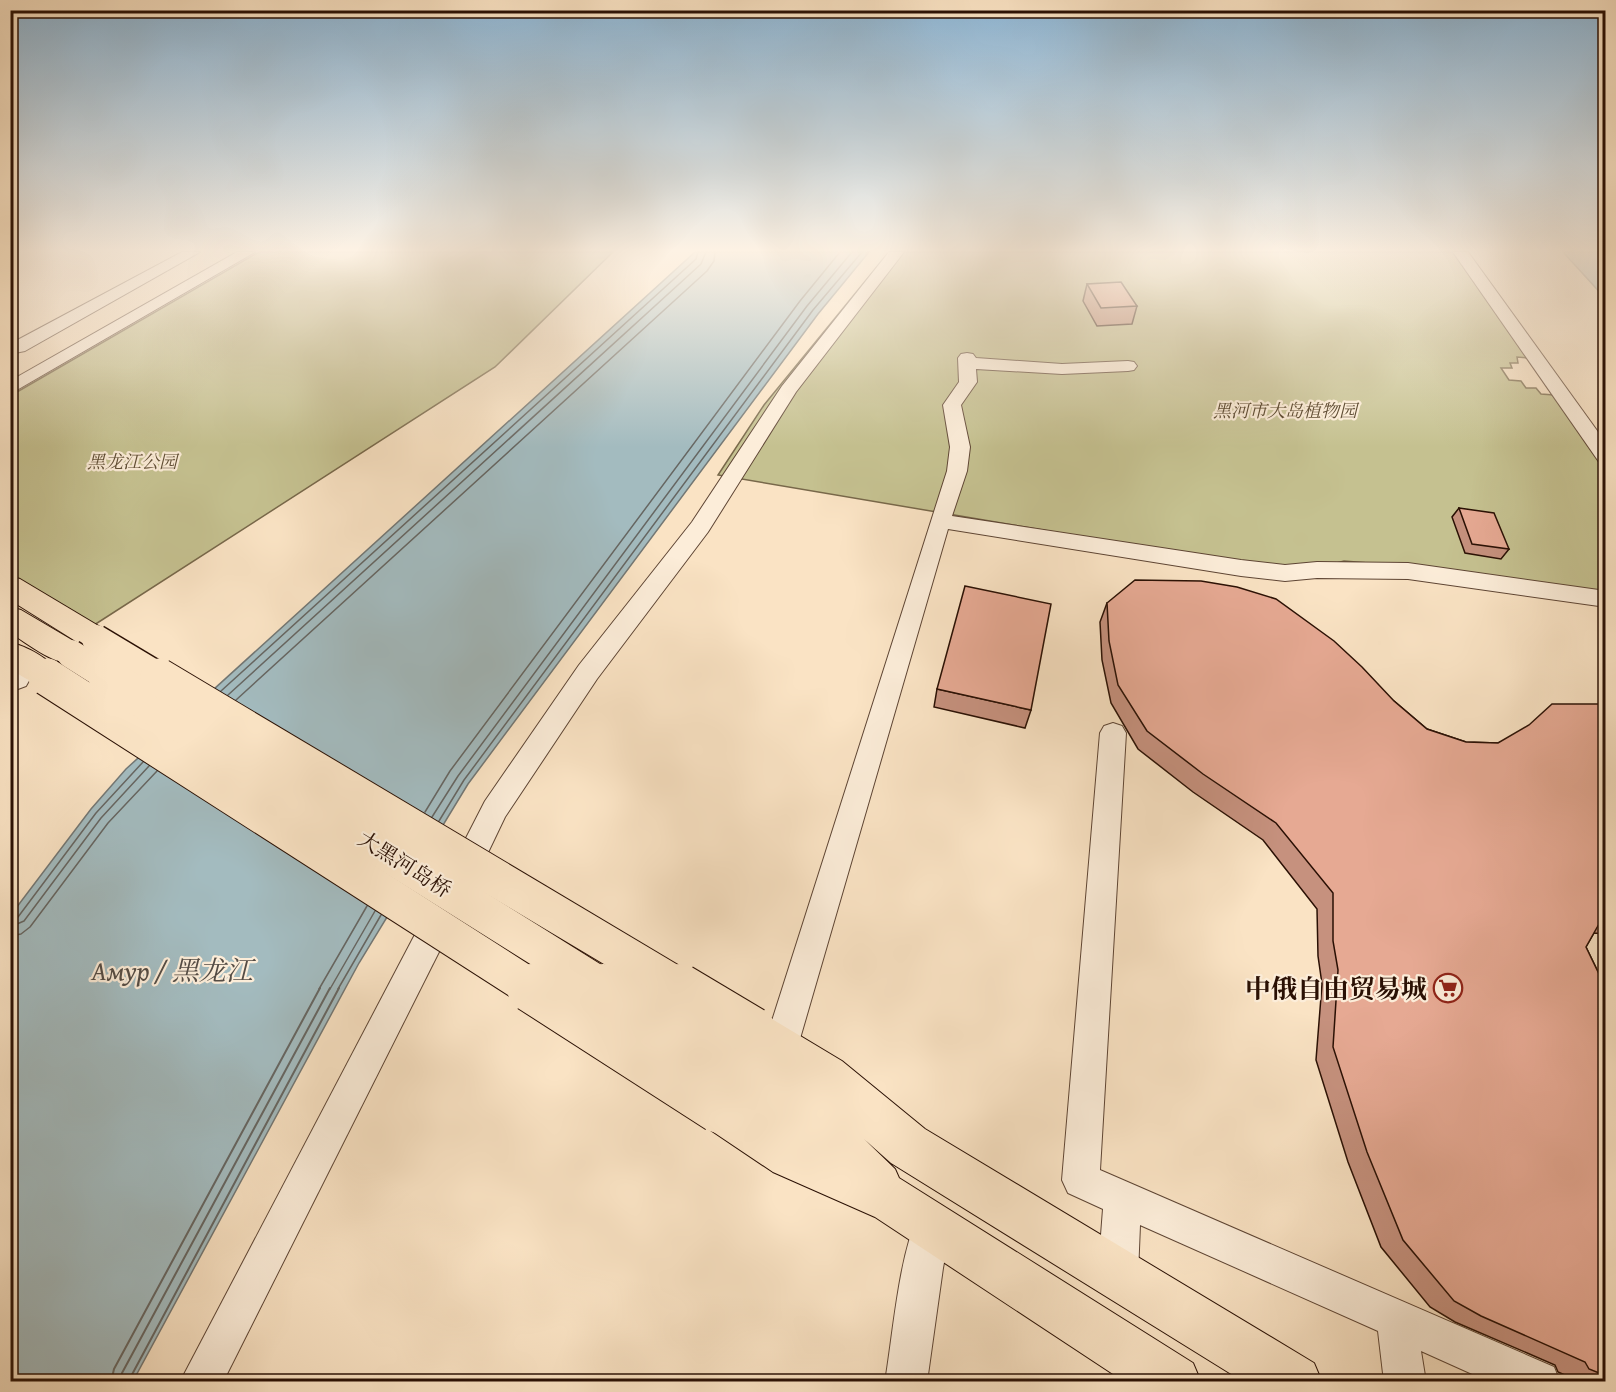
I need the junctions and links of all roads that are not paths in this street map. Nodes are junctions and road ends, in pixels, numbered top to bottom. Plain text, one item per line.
1 (73, 317) edge
2 (123, 317) edge
3 (129, 317) edge
4 (844, 317) edge
5 (1506, 317) edge
6 (15, 348) edge
7 (57, 356) junction
8 (1128, 366) dead end
9 (10, 378) edge
10 (10, 389) edge
11 (1605, 458) edge
12 (940, 521) junction
13 (10, 586) edge
14 (1605, 599) edge
15 (10, 618) edge
16 (41, 664) edge
17 (1113, 733) dead end
18 (766, 1040) junction
19 (729, 1091) junction
20 (806, 1115) junction
21 (908, 1146) junction
22 (1123, 1199) junction
23 (912, 1212) junction
24 (1118, 1274) junction
25 (1396, 1318) junction
26 (201, 1382) edge
27 (906, 1382) edge
28 (1174, 1382) edge
29 (1294, 1382) edge
30 (1405, 1382) edge
31 (1539, 1382) edge

1 - 6 street
2 - 7 street
3 - 7 street
4 - 26 street
5 - 11 street
6 - 7 street
7 - 9 street
7 - 10 street
8 - 12 street
12 - 14 street
12 - 18 street
13 - 16 main road
15 - 16 main road
16 - 18 main road, bridge
16 - 19 main road, bridge
17 - 22 street
18 - 21 main road
19 - 20 main road
19 - 23 main road
20 - 21 main road
20 - 23 main road
21 - 24 main road
22 - 24 street
22 - 25 street
23 - 27 street
23 - 28 main road
24 - 29 main road
25 - 30 street
25 - 31 street

